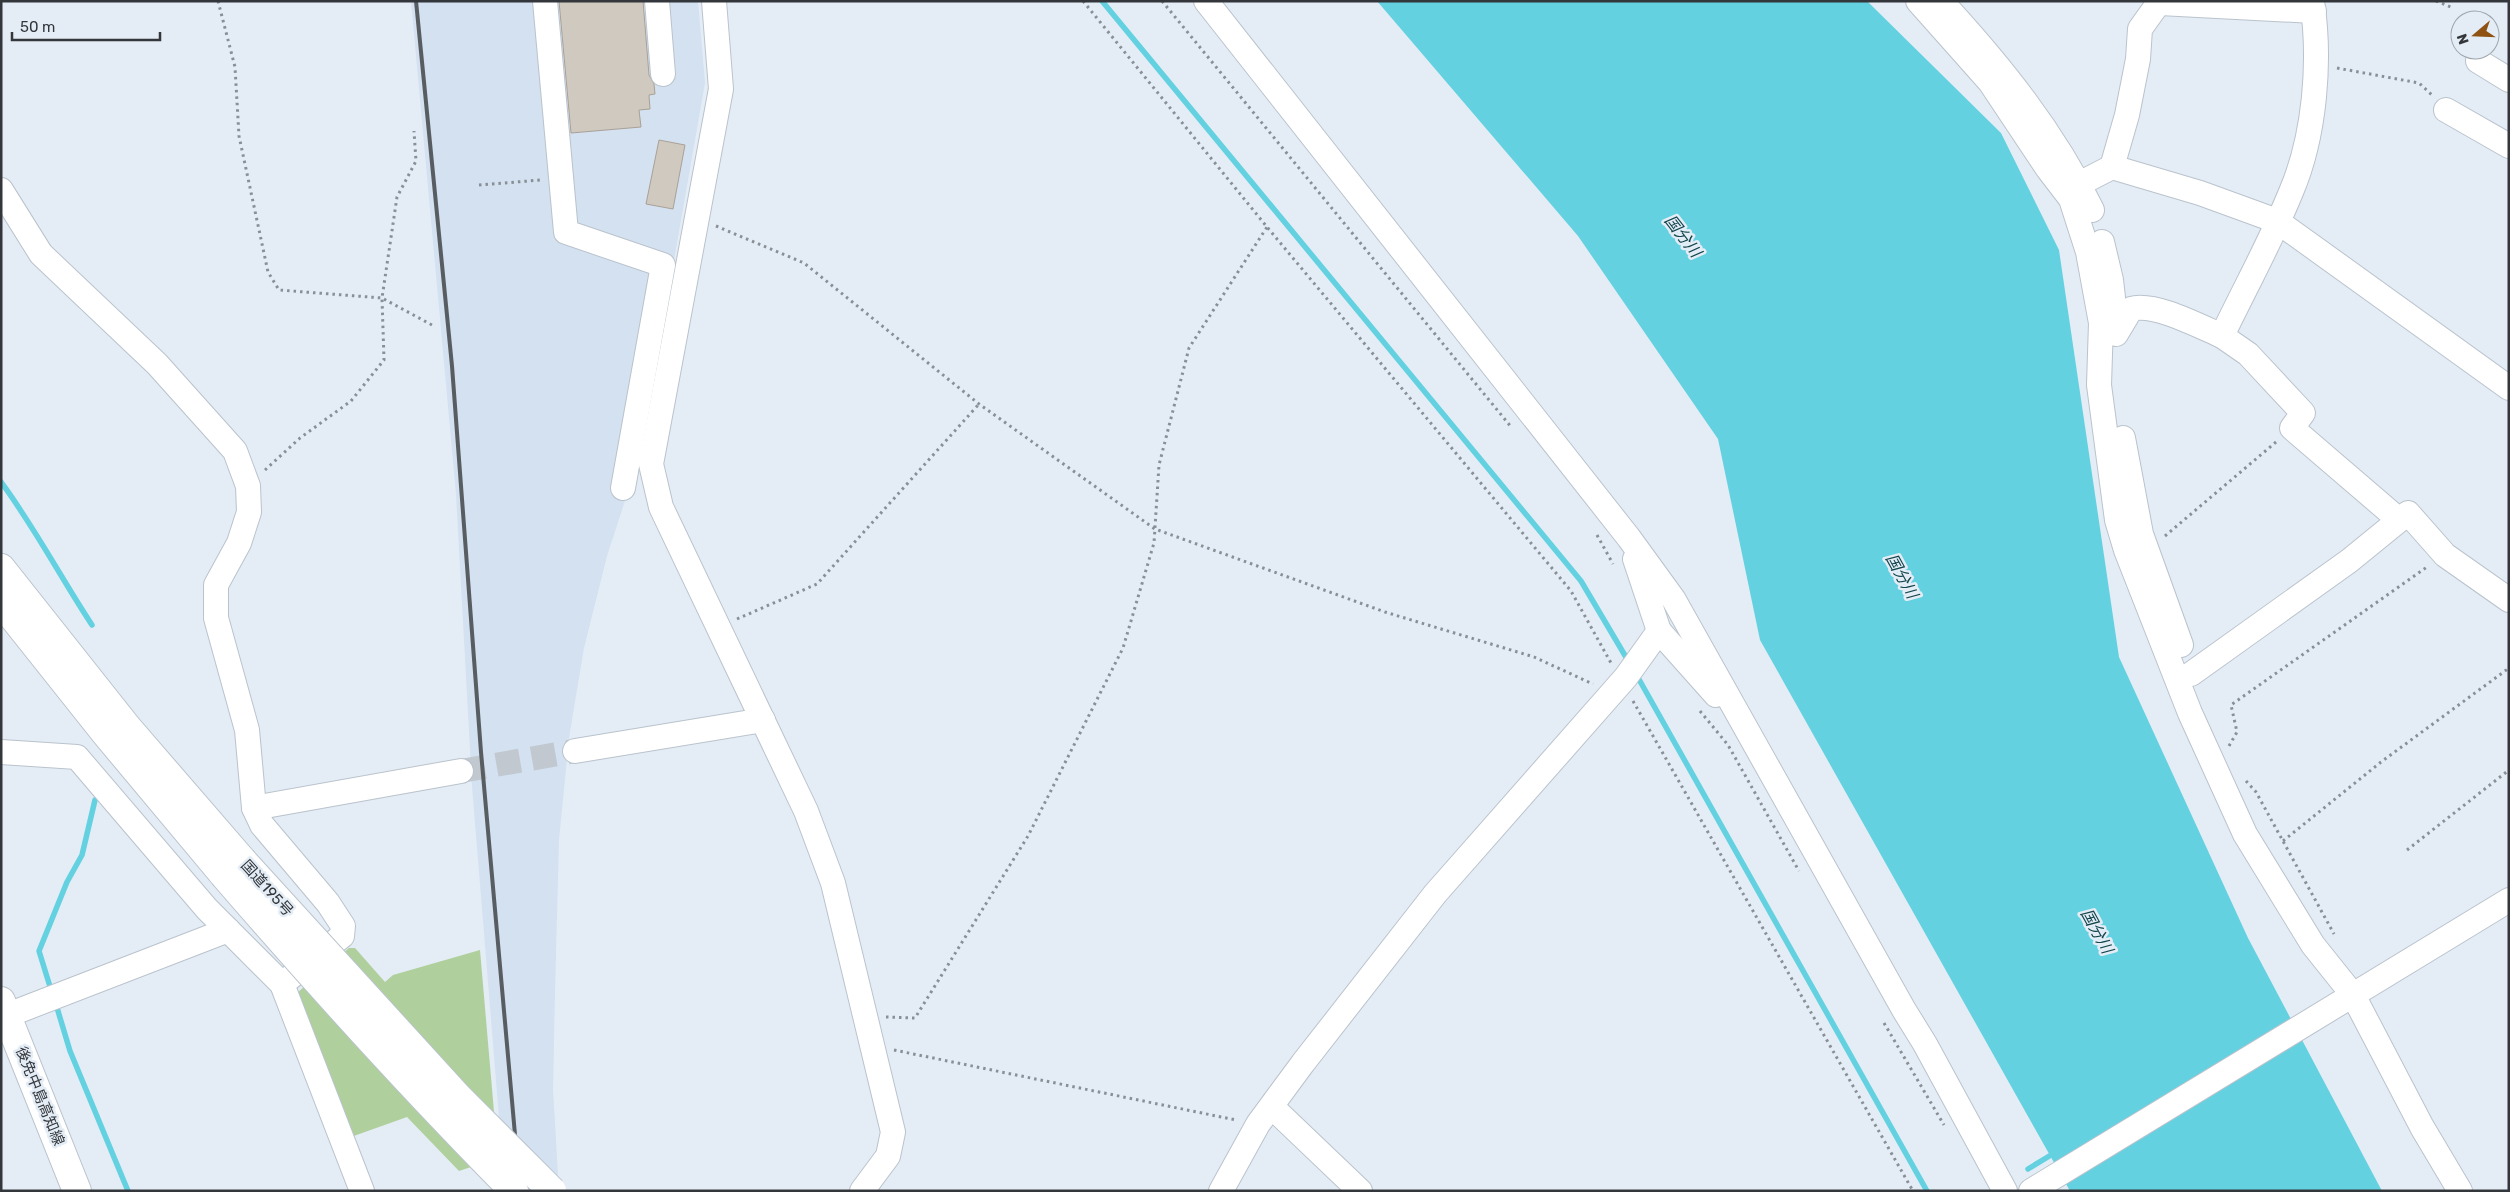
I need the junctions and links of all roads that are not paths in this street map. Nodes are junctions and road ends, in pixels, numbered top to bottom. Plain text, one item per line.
1 (544, 1) edge
2 (657, 1) edge
3 (714, 1) edge
4 (1206, 1) edge
5 (1918, 1) edge
6 (1941, 1) edge
7 (2160, 2) edge
8 (2313, 6) edge
9 (2478, 61) dead end
10 (663, 74) dead end
11 (2509, 80) edge
12 (2446, 110) road end
13 (2509, 146) edge
14 (2112, 168) junction
15 (2079, 184) junction
16 (1, 190) edge
17 (2277, 221) junction
18 (2116, 334) junction
19 (2222, 336) junction
20 (2509, 388) edge
21 (623, 488) dead end
22 (2398, 520) junction
23 (1629, 538) junction
24 (1, 568) edge
25 (2509, 599) edge
26 (1, 602) edge
27 (1653, 639) junction
28 (2191, 674) junction
29 (2196, 709) junction
30 (762, 720) junction
31 (1746, 729) junction
32 (575, 751) tunnel mouth
33 (1, 752) edge
34 (461, 770) tunnel mouth
35 (254, 808) junction
36 (232, 867) junction
37 (2509, 900) edge
38 (228, 930) junction
39 (2339, 975) junction
40 (282, 984) junction
41 (2346, 1000) junction
42 (4, 1008) edge
43 (2397, 1078) junction
44 (1265, 1116) junction
45 (77, 1191) edge
46 (362, 1191) edge
47 (514, 1191) edge
48 (552, 1191) edge
49 (862, 1191) edge
50 (1220, 1191) edge
51 (1360, 1191) edge
52 (2005, 1191) edge
53 (2031, 1191) edge
54 (2460, 1191) edge
55 (2476, 1191) edge

1 - 21 street
2 - 10 street
3 - 30 street
4 - 23 street
5 - 29 street
6 - 15 street
7 - 8 street
7 - 14 street
8 - 17 street
9 - 11 street
12 - 13 street
14 - 15 street
14 - 17 street
15 - 18 street
16 - 35 street
17 - 19 street
17 - 20 street
18 - 19 street
18 - 28 street
19 - 22 street
22 - 25 street
22 - 28 street
23 - 27 street
23 - 31 street
24 - 36 main road, 国道195号
26 - 36 main road, 国道195号
27 - 31 street
27 - 44 street
28 - 29 street
29 - 39 street
29 - 39 street
30 - 32 street
30 - 49 street
31 - 52 street
33 - 38 street
34 - 35 street
35 - 40 street
36 - 47 main road, 国道195号, bridge
36 - 48 main road, 国道195号, bridge
37 - 41 street
38 - 40 street
38 - 42 street
39 - 41 street
40 - 46 street
41 - 43 street
41 - 53 street
42 - 45 main road, 後免中島高知線
43 - 54 street
43 - 55 street
44 - 50 street
44 - 51 street

